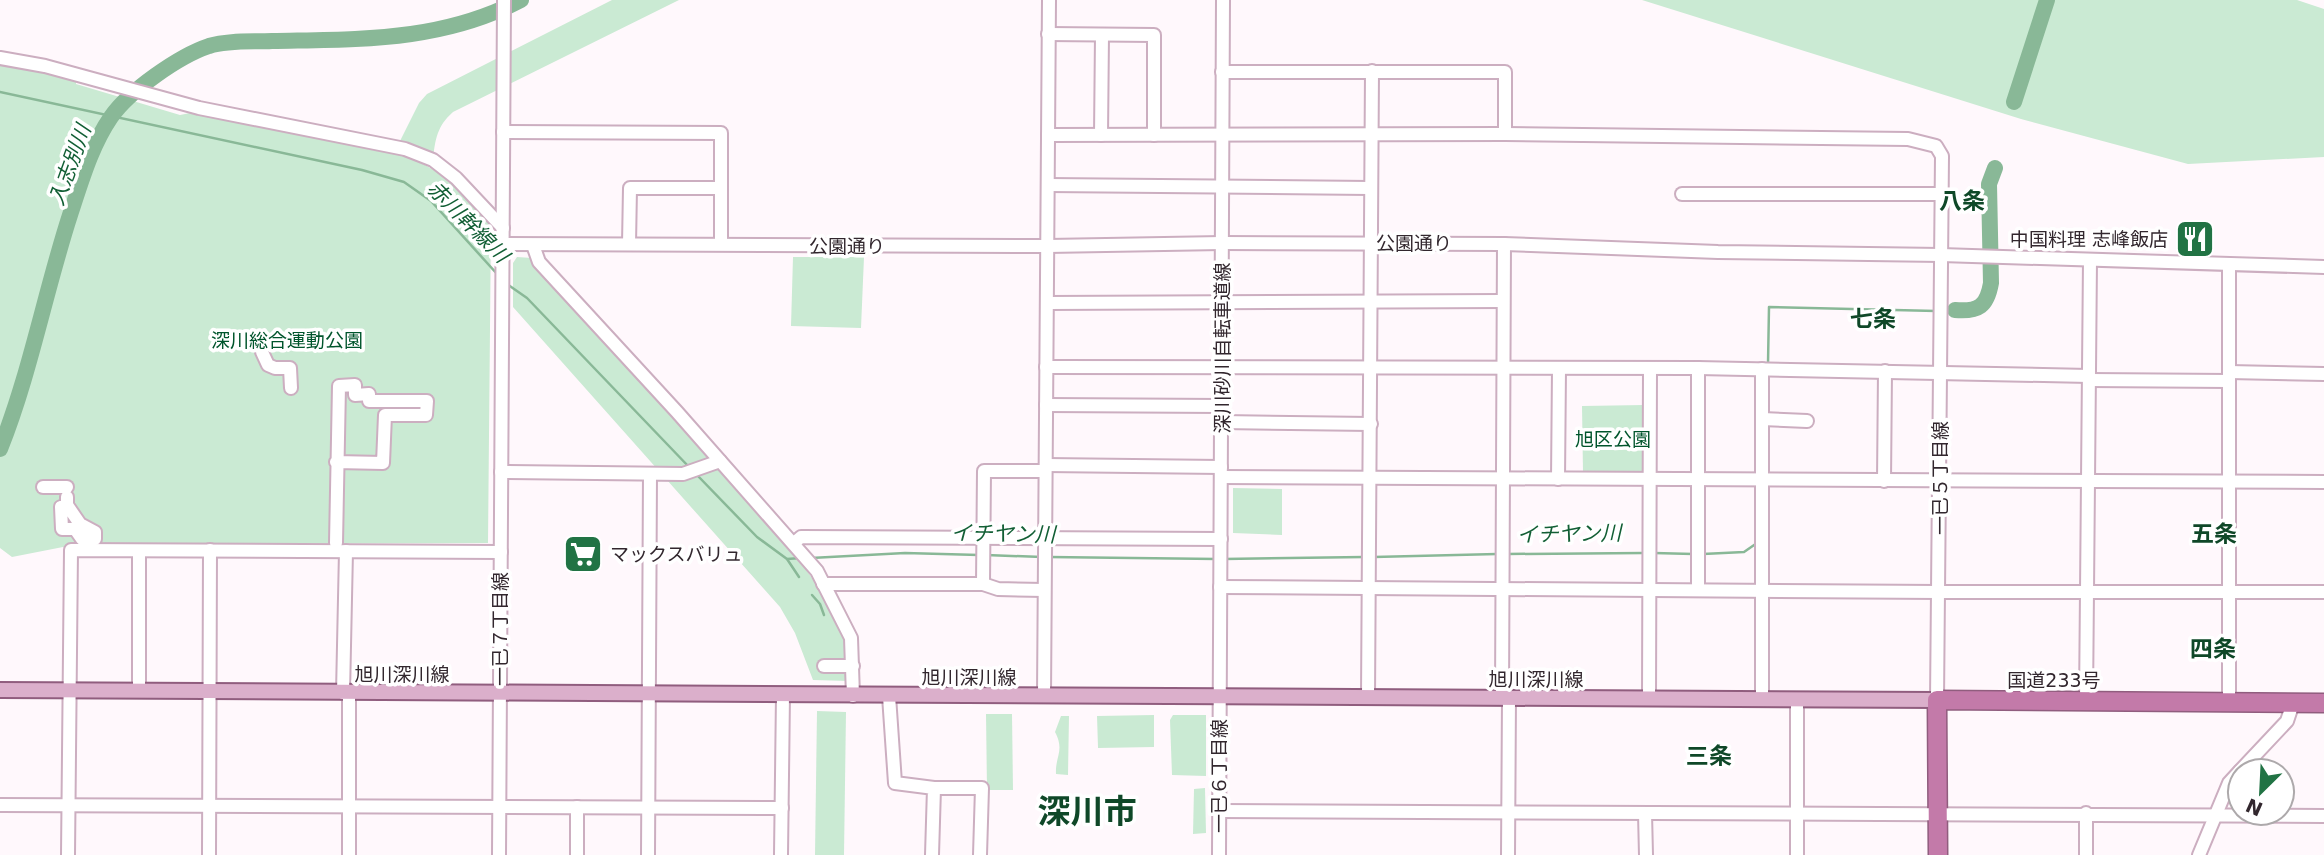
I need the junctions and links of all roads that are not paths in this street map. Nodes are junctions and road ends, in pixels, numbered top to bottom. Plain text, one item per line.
1 (504, 0) edge
2 (1049, 0) edge
3 (1223, 0) edge
4 (1048, 34) junction
5 (1102, 35) junction
6 (0, 58) edge
7 (1372, 71) junction
8 (1222, 72) junction
9 (503, 132) junction
10 (1222, 134) junction
11 (1372, 134) junction
12 (1505, 134) junction
13 (1048, 135) junction
14 (1101, 135) junction
15 (1154, 135) junction
16 (1048, 185) junction
17 (1222, 187) junction
18 (722, 188) junction
19 (1370, 188) junction
20 (1682, 194) dead end
21 (1941, 194) junction
22 (503, 228) junction
23 (1222, 243) junction
24 (1370, 243) junction
25 (1504, 243) junction
26 (503, 244) junction
27 (629, 244) junction
28 (721, 244) junction
29 (533, 245) junction
30 (1048, 246) junction
31 (1941, 255) junction
32 (2090, 260) junction
33 (2230, 265) junction
34 (2324, 267) edge
35 (1371, 301) junction
36 (1222, 302) junction
37 (1503, 302) junction
38 (1047, 303) junction
39 (262, 352) dead end
40 (1046, 367) junction
41 (1222, 368) junction
42 (1650, 368) junction
43 (1698, 368) junction
44 (1371, 369) junction
45 (1504, 369) junction
46 (1559, 369) junction
47 (1762, 369) junction
48 (1885, 371) junction
49 (1941, 374) junction
50 (2324, 374) edge
51 (2229, 377) junction
52 (2089, 378) junction
53 (291, 388) dead end
54 (1046, 405) junction
55 (1222, 406) junction
56 (1762, 419) junction
57 (1807, 421) dead end
58 (1222, 422) junction
59 (1371, 424) junction
60 (720, 461) junction
61 (336, 462) junction
62 (1045, 468) junction
63 (501, 472) junction
64 (1221, 472) junction
65 (650, 474) junction
66 (1370, 479) junction
67 (1503, 479) junction
68 (1558, 479) junction
69 (1650, 479) junction
70 (1698, 480) junction
71 (1762, 480) junction
72 (1884, 481) junction
73 (1940, 481) junction
74 (2088, 482) junction
75 (2324, 482) edge
76 (2229, 483) junction
77 (43, 487) dead end
78 (67, 496) dead end
79 (1044, 538) junction
80 (984, 539) junction
81 (1221, 539) junction
82 (794, 543) junction
83 (341, 547) junction
84 (210, 550) junction
85 (139, 551) junction
86 (501, 552) junction
87 (823, 584) junction
88 (983, 584) junction
89 (1220, 587) junction
90 (1369, 588) junction
91 (1502, 589) junction
92 (1649, 589) junction
93 (1044, 590) junction
94 (1698, 590) junction
95 (1762, 591) junction
96 (2088, 591) junction
97 (1939, 592) junction
98 (2228, 592) junction
99 (2324, 592) edge
100 (824, 666) dead end
101 (853, 666) junction
102 (0, 690) edge
103 (70, 691) junction
104 (139, 691) junction
105 (210, 692) junction
106 (346, 693) junction
107 (650, 693) junction
108 (500, 694) junction
109 (783, 695) junction
110 (853, 696) junction
111 (888, 696) junction
112 (1044, 696) junction
113 (1220, 697) junction
114 (1368, 698) junction
115 (1506, 698) junction
116 (1649, 699) junction
117 (1797, 699) junction
118 (1762, 700) junction
119 (1937, 701) junction
120 (2086, 701) junction
121 (2229, 702) junction
122 (2293, 703) junction
123 (2324, 703) edge
124 (2253, 757) edge
125 (934, 788) junction
126 (2226, 790) edge
127 (0, 805) edge
128 (68, 805) junction
129 (210, 806) junction
130 (349, 806) junction
131 (499, 806) junction
132 (577, 807) junction
133 (648, 807) junction
134 (782, 808) junction
135 (1219, 811) junction
136 (1508, 812) junction
137 (1645, 813) junction
138 (1798, 813) junction
139 (2086, 813) junction
140 (1937, 815) junction
141 (2216, 815) junction
142 (2324, 816) edge
143 (68, 855) edge
144 (209, 855) edge
145 (349, 855) edge
146 (499, 855) edge
147 (577, 855) edge
148 (648, 855) edge
149 (781, 855) edge
150 (932, 855) edge
151 (980, 855) edge
152 (1219, 855) edge
153 (1508, 855) edge
154 (1646, 855) edge
155 (1797, 855) edge
156 (1938, 855) edge
157 (2086, 855) edge
158 (2199, 855) edge

1 - 9 street, 一已７丁目線
2 - 4 street
3 - 8 street, 深川砂川自転車道線
4 - 5 street
4 - 13 street
5 - 14 street
5 - 15 street
6 - 22 street
7 - 8 street
7 - 11 street
7 - 12 street
8 - 10 street, 深川砂川自転車道線
9 - 18 street
9 - 22 street, 一已７丁目線
10 - 11 street, 一已５丁目線
10 - 15 street, 一已５丁目線
10 - 17 street, 深川砂川自転車道線
11 - 12 street, 一已５丁目線
11 - 19 street
12 - 21 street, 一已５丁目線
13 - 14 street, 一已５丁目線
13 - 16 street
14 - 15 street, 一已５丁目線
16 - 17 street
16 - 30 street
17 - 19 street
17 - 23 street, 深川砂川自転車道線
18 - 27 street
18 - 28 street
19 - 24 street
20 - 21 street
21 - 31 street, 一已５丁目線
22 - 26 street, 一已７丁目線
23 - 24 street, 公園通り
23 - 30 street, 公園通り
23 - 36 street, 深川砂川自転車道線
24 - 25 street, 公園通り
24 - 35 street
25 - 31 street, 公園通り
25 - 37 street
26 - 29 street, 公園通り
26 - 63 street, 一已７丁目線
27 - 28 street, 公園通り
27 - 29 street, 公園通り
28 - 30 street, 公園通り
29 - 60 street
30 - 38 street
31 - 32 street, 公園通り
31 - 49 street, 一已５丁目線
32 - 33 street, 公園通り
32 - 52 street
33 - 34 street, 公園通り
33 - 51 street
35 - 36 street
35 - 37 street
35 - 44 street
36 - 38 street
36 - 41 street, 深川砂川自転車道線
37 - 45 street
38 - 40 street
39 - 53 street
40 - 41 street
40 - 54 street
41 - 44 street
41 - 55 street, 深川砂川自転車道線
42 - 43 street
42 - 46 street
42 - 69 street
43 - 47 street
43 - 70 street
44 - 45 street
44 - 59 street
45 - 46 street
45 - 67 street
46 - 68 street
47 - 48 street
47 - 56 street
48 - 49 street
48 - 72 street
49 - 52 street
49 - 73 street, 一已５丁目線
50 - 51 street
51 - 52 street
51 - 76 street
52 - 74 street
54 - 55 street
54 - 62 street
55 - 58 street, 深川砂川自転車道線
56 - 57 street
56 - 71 street
58 - 59 street
58 - 64 street, 深川砂川自転車道線
59 - 66 street
60 - 65 street
60 - 82 street
61 - 61 street
61 - 83 street
62 - 64 street
62 - 79 street
62 - 80 street
63 - 65 street
63 - 86 street, 一已７丁目線
64 - 66 street
64 - 81 street, 深川砂川自転車道線
65 - 107 street
66 - 67 street
66 - 90 street
67 - 68 street
67 - 91 street
68 - 69 street
69 - 70 street
69 - 92 street
70 - 71 street
70 - 94 street
71 - 72 street
71 - 95 street
72 - 73 street
73 - 74 street
73 - 97 street, 一已５丁目線
74 - 76 street
74 - 96 street
75 - 76 street
76 - 98 street
77 - 78 street
79 - 80 street
79 - 81 street
79 - 93 street
80 - 82 street
80 - 88 street
81 - 89 street, 深川砂川自転車道線
82 - 87 street
83 - 84 street
83 - 86 street
83 - 106 street
84 - 85 street
84 - 105 street
85 - 103 street
85 - 104 street
86 - 108 street, 一已７丁目線
87 - 88 street
87 - 101 street
88 - 93 street
89 - 90 street
89 - 113 street, 深川砂川自転車道線
90 - 91 street
90 - 114 street
91 - 92 street
91 - 115 street
92 - 94 street
92 - 116 street
93 - 112 street
94 - 95 street
95 - 97 street
95 - 118 street
96 - 97 street
96 - 98 street
96 - 120 street
97 - 119 street, 一已５丁目線
98 - 99 street
98 - 121 street
100 - 101 street
101 - 110 street
102 - 103 main road, 旭川深川線
103 - 104 main road, 旭川深川線
103 - 128 street
104 - 105 main road, 旭川深川線
105 - 106 main road, 旭川深川線
105 - 129 street
106 - 108 main road, 旭川深川線
106 - 130 street
107 - 108 main road, 旭川深川線
107 - 109 main road, 旭川深川線
107 - 133 street
108 - 131 street, 一已７丁目線
109 - 110 main road, 旭川深川線
109 - 134 street
110 - 111 main road, 旭川深川線
111 - 112 main road, 旭川深川線
111 - 125 street
112 - 113 main road, 旭川深川線
113 - 114 main road, 旭川深川線
113 - 135 street, 一已６丁目線
114 - 115 main road, 旭川深川線
115 - 116 main road, 旭川深川線
115 - 136 street
116 - 118 main road, 旭川深川線
117 - 118 main road, 旭川深川線
117 - 119 main road, 旭川深川線
117 - 138 street
119 - 120 highway, 国道233号
119 - 140 highway
120 - 121 highway, 国道233号
121 - 122 highway, 国道233号
122 - 123 highway, 国道233号
122 - 124 street
125 - 150 street
125 - 151 street
126 - 141 street
127 - 128 street
128 - 129 street
128 - 143 street
129 - 130 street
129 - 144 street
130 - 131 street
130 - 145 street
131 - 132 street
131 - 146 street, 一已７丁目線
132 - 133 street
132 - 147 street
133 - 134 street
133 - 148 street
134 - 149 street
135 - 136 street
135 - 152 street, 一已６丁目線
136 - 137 street
136 - 153 street
137 - 138 street
137 - 154 street
138 - 140 street
138 - 155 street
139 - 140 street
139 - 141 street
139 - 157 street
140 - 156 highway
141 - 142 street
141 - 158 street

